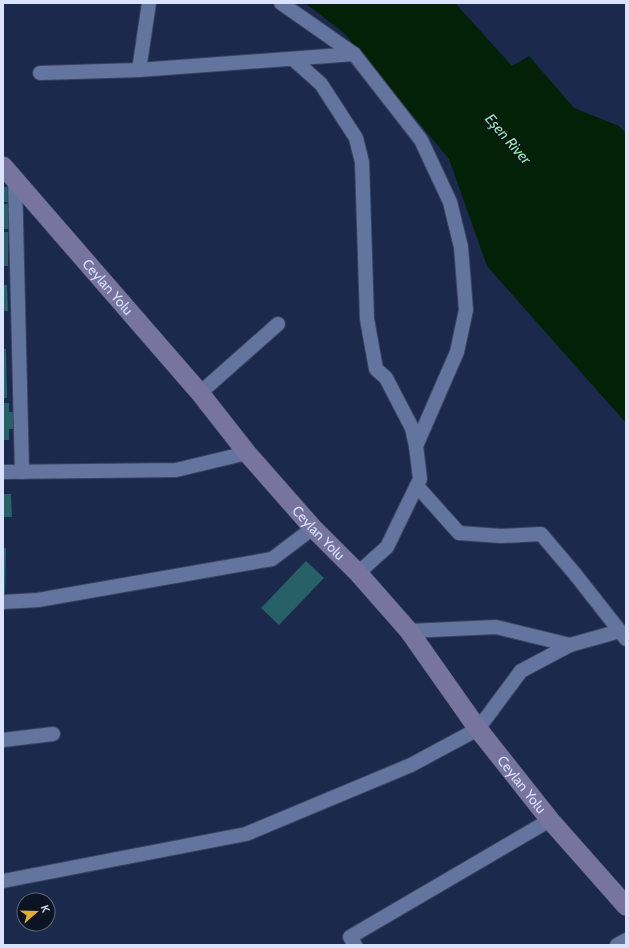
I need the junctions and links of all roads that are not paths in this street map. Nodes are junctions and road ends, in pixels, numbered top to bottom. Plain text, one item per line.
1 (149, 3) edge
2 (281, 3) edge
3 (354, 54) junction
4 (293, 59) junction
5 (139, 70) junction
6 (40, 73) dead end
7 (9, 173) edge
8 (278, 324) dead end
9 (200, 392) junction
10 (416, 446) junction
11 (247, 453) junction
12 (3, 472) edge
13 (22, 472) junction
14 (417, 486) junction
15 (313, 528) junction
16 (358, 573) junction
17 (3, 602) edge
18 (409, 631) junction
19 (623, 635) edge
20 (570, 645) junction
21 (478, 729) junction
22 (53, 734) dead end
23 (3, 740) edge
24 (550, 820) junction
25 (3, 881) edge
26 (626, 906) edge
27 (626, 940) edge
28 (355, 945) edge
29 (617, 945) edge

1 - 5 street
2 - 3 street
3 - 4 street
3 - 10 street
4 - 5 street
4 - 10 street
5 - 6 street
7 - 9 street, Ceylan Yolu
7 - 13 street
8 - 9 street
9 - 11 street, Ceylan Yolu
10 - 14 street
11 - 13 street
11 - 15 street, Ceylan Yolu
12 - 13 street
14 - 16 street
14 - 19 street
15 - 16 street, Ceylan Yolu
15 - 17 street
16 - 18 street, Ceylan Yolu
18 - 20 street
18 - 21 street, Ceylan Yolu
19 - 20 street
20 - 21 street
21 - 24 street, Ceylan Yolu
21 - 25 street
22 - 23 street
24 - 26 street, Ceylan Yolu
24 - 28 street
27 - 29 street

